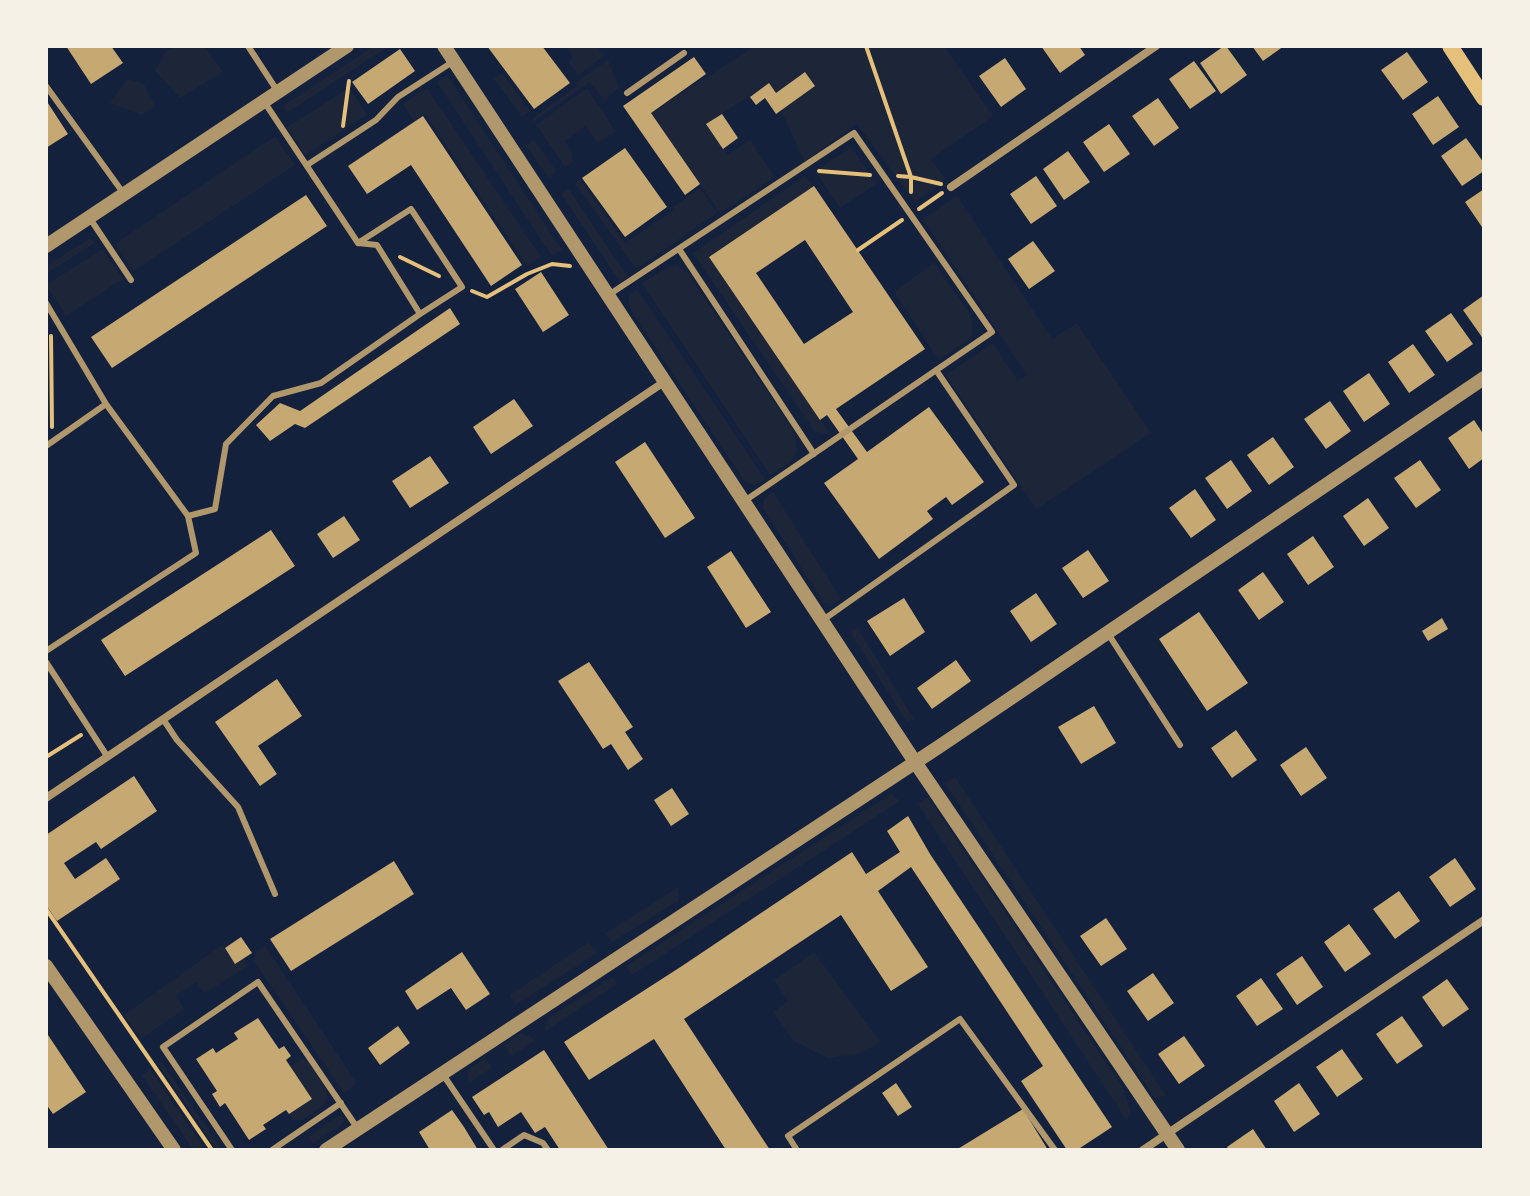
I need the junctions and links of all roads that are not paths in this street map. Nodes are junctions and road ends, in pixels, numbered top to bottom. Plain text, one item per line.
1 (248, 46) edge
2 (347, 46) edge
3 (444, 46) edge
4 (1156, 46) edge
5 (1450, 46) edge
6 (684, 53) dead end
7 (454, 61) junction
8 (46, 86) edge
9 (278, 92) junction
10 (627, 93) dead end
11 (1484, 98) edge
12 (264, 101) junction
13 (307, 165) junction
14 (951, 187) dead end
15 (124, 194) junction
16 (89, 217) junction
17 (358, 243) junction
18 (46, 246) edge
19 (679, 249) junction
20 (131, 280) dead end
21 (608, 296) junction
22 (46, 303) edge
23 (420, 314) junction
24 (936, 370) junction
25 (1484, 378) edge
26 (664, 382) junction
27 (106, 404) junction
28 (49, 444) edge
29 (814, 454) junction
30 (743, 502) junction
31 (188, 516) junction
32 (822, 621) junction
33 (1107, 632) junction
34 (46, 651) edge
35 (46, 662) edge
36 (163, 719) junction
37 (1180, 745) dead end
38 (107, 756) junction
39 (915, 762) junction
40 (46, 798) edge
41 (275, 894) dead end
42 (1484, 920) edge
43 (46, 966) edge
44 (442, 1073) junction
45 (341, 1103) junction
46 (358, 1129) junction
47 (1167, 1134) junction
48 (174, 1150) edge
49 (232, 1150) edge
50 (272, 1150) edge
51 (326, 1150) edge
52 (494, 1150) edge
53 (502, 1150) edge
54 (548, 1150) edge
55 (797, 1150) edge
56 (1055, 1150) edge
57 (1143, 1150) edge
58 (1178, 1150) edge

1 - 9 lane
2 - 9 street
3 - 7 street
4 - 14 street
5 - 11 main road
6 - 10 lane
7 - 13 lane
7 - 21 street
8 - 15 lane
9 - 12 street
12 - 13 lane
12 - 15 street
13 - 17 lane
15 - 16 street
16 - 18 street
16 - 20 lane
17 - 23 lane
17 - 23 lane
19 - 21 lane
19 - 24 lane
19 - 29 lane
21 - 26 street
22 - 27 lane
23 - 31 lane
24 - 29 lane
24 - 32 lane
25 - 33 street
26 - 30 street
26 - 36 street
27 - 28 lane
27 - 31 lane
29 - 30 lane
30 - 32 street
31 - 34 lane
32 - 39 street
33 - 37 lane
33 - 39 street
35 - 38 lane
36 - 38 street
36 - 41 lane
38 - 40 street
39 - 44 street
39 - 47 street
42 - 47 street
43 - 48 street
44 - 46 street
44 - 52 lane
45 - 46 lane
45 - 49 lane
45 - 50 lane
46 - 51 street
47 - 57 street
47 - 58 street
53 - 54 lane
55 - 56 lane

